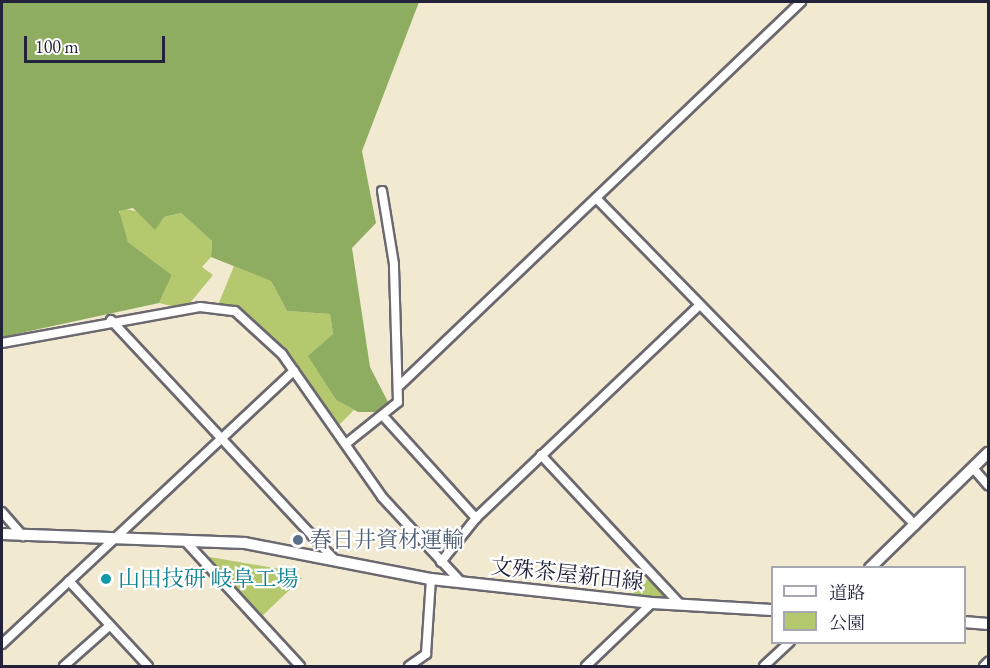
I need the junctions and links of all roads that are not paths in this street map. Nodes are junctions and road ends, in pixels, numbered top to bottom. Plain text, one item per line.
1 (801, 2) edge
2 (382, 191) dead end
3 (596, 198) junction
4 (700, 305) junction
5 (111, 320) junction
6 (2, 344) edge
7 (294, 371) junction
8 (399, 386) junction
9 (384, 417) junction
10 (223, 437) junction
11 (347, 443) junction
12 (988, 453) edge
13 (541, 456) junction
14 (973, 468) junction
15 (988, 484) edge
16 (2, 512) edge
17 (476, 518) junction
18 (915, 525) junction
19 (2, 534) edge
20 (25, 538) junction
21 (112, 542) junction
22 (187, 543) junction
23 (441, 562) junction
24 (339, 564) junction
25 (871, 566) edge
26 (431, 579) junction
27 (69, 581) junction
28 (461, 582) junction
29 (652, 603) junction
30 (681, 605) junction
31 (771, 610) edge
32 (966, 622) edge
33 (988, 624) edge
34 (109, 626) junction
35 (2, 644) edge
36 (788, 644) edge
37 (988, 662) edge
38 (64, 666) edge
39 (148, 666) edge
40 (300, 666) edge
41 (409, 666) edge
42 (586, 666) edge
43 (764, 666) edge
44 (984, 666) edge

1 - 3 street
2 - 8 street
3 - 4 street
3 - 8 street
4 - 13 street
4 - 18 street
5 - 6 street
5 - 7 street
5 - 10 street
7 - 10 street
7 - 11 street
8 - 9 street
9 - 11 street
9 - 17 street
10 - 21 street
10 - 24 street
11 - 23 street
12 - 14 main road
13 - 17 street
13 - 30 street
14 - 15 street
14 - 18 main road
16 - 20 street
17 - 23 street
18 - 25 main road
19 - 20 main road, 文殊茶屋新田線
20 - 21 main road, 文殊茶屋新田線
21 - 22 main road, 文殊茶屋新田線
21 - 27 street
22 - 24 main road, 文殊茶屋新田線
22 - 40 street
23 - 28 street
24 - 26 main road, 文殊茶屋新田線
26 - 28 main road, 文殊茶屋新田線
26 - 41 street
27 - 34 street
27 - 35 street
28 - 29 main road, 文殊茶屋新田線
29 - 30 main road, 文殊茶屋新田線
29 - 42 street
30 - 31 main road, 文殊茶屋新田線
32 - 33 main road
34 - 38 street
34 - 39 street
36 - 43 street
37 - 44 street

